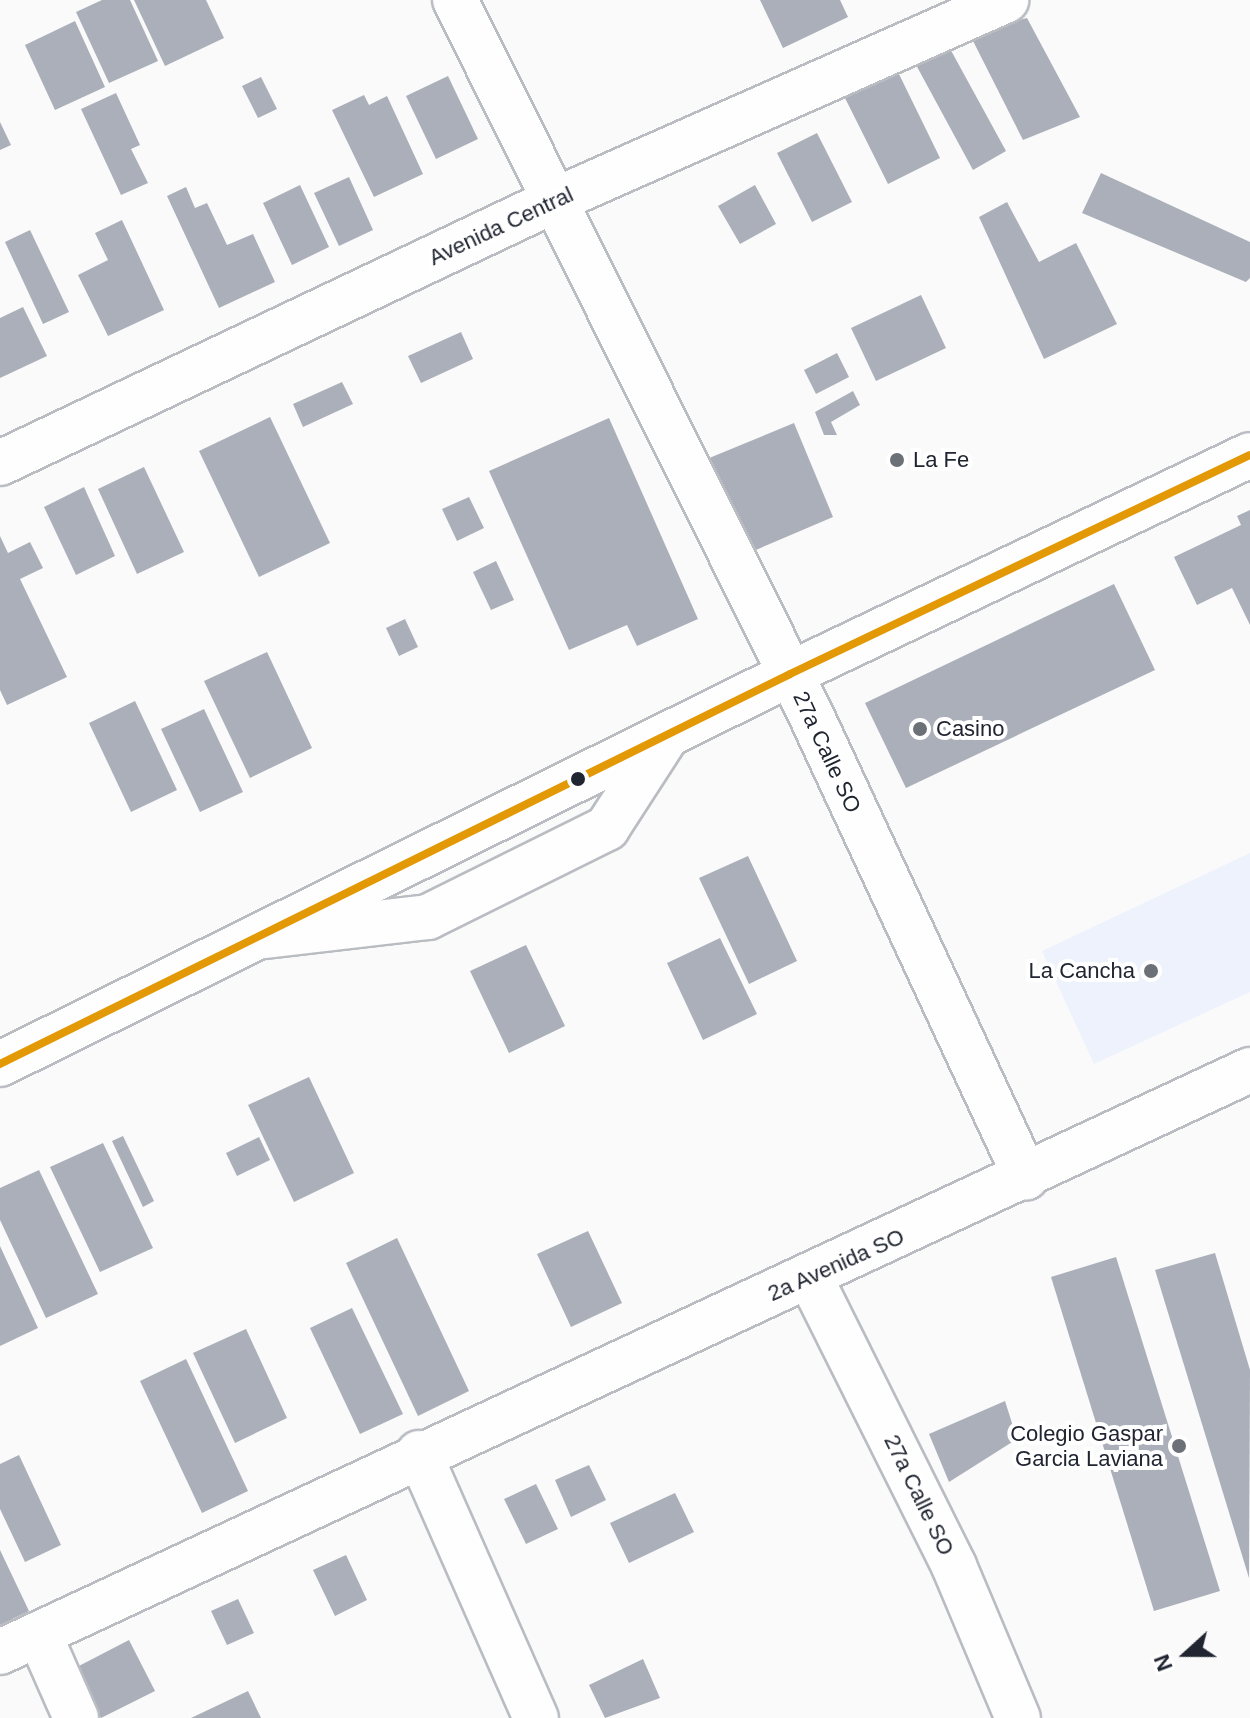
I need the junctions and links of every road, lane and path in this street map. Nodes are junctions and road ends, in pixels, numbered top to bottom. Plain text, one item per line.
1 (455, 0) edge
2 (1006, 0) edge
3 (551, 202) junction
4 (1250, 455) edge
5 (0, 463) edge
6 (790, 674) junction
7 (0, 1064) edge
8 (1250, 1070) edge
9 (1026, 1178) junction
10 (810, 1277) junction
11 (419, 1453) junction
12 (39, 1634) junction
13 (0, 1652) edge
14 (76, 1718) edge
15 (536, 1718) edge
16 (1018, 1718) edge

1 - 3 main road, 27a Calle SO
2 - 3 main road, Avenida Central
3 - 5 main road, Avenida Central
3 - 6 main road, 27a Calle SO
4 - 6 main road
6 - 7 main road
6 - 9 main road, 27a Calle SO
8 - 9 main road, 2a Avenida SO
9 - 10 main road, 2a Avenida SO
10 - 11 main road, 2a Avenida SO
10 - 16 main road, 27a Calle SO
11 - 12 main road, 2a Avenida SO
11 - 15 main road
12 - 13 main road
12 - 14 main road

